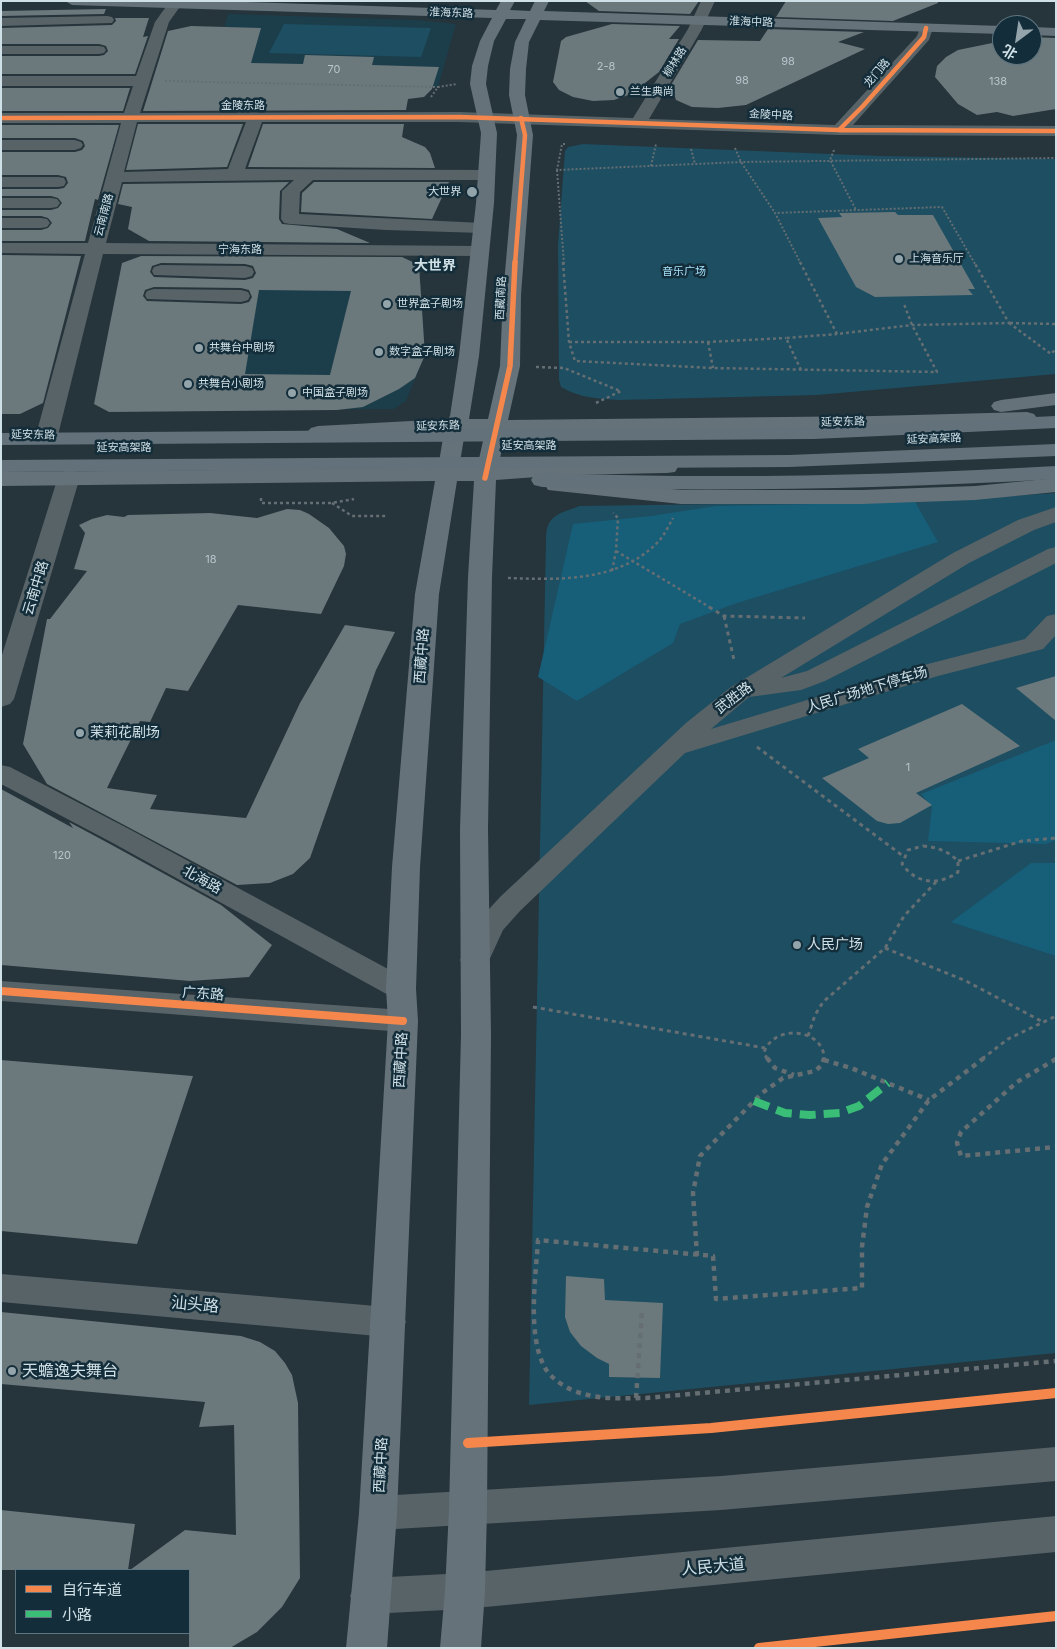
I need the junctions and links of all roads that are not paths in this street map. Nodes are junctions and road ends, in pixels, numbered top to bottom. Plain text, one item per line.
1 (72, 1) edge
2 (542, 1) edge
3 (708, 1) edge
4 (176, 3) edge
5 (504, 8) edge
6 (534, 16) junction
7 (106, 20) dead end
8 (699, 21) junction
9 (1, 22) edge
10 (926, 28) junction
11 (992, 30) edge
12 (1042, 31) edge
13 (1056, 32) edge
14 (1, 36) edge
15 (65, 36) dead end
16 (1, 50) edge
17 (99, 50) dead end
18 (1, 64) edge
19 (105, 64) dead end
20 (1, 81) edge
21 (142, 81) junction
22 (256, 117) junction
23 (485, 117) junction
24 (1, 118) edge
25 (130, 118) junction
26 (521, 118) junction
27 (639, 122) junction
28 (839, 130) junction
29 (1056, 130) edge
30 (75, 144) dead end
31 (1, 145) edge
32 (235, 174) junction
33 (309, 175) junction
34 (487, 175) junction
35 (114, 177) junction
36 (1, 182) edge
37 (58, 182) dead end
38 (1, 203) edge
39 (51, 203) dead end
40 (1, 223) edge
41 (41, 223) dead end
42 (482, 228) junction
43 (1, 248) edge
44 (95, 248) junction
45 (250, 250) junction
46 (479, 251) junction
47 (161, 272) dead end
48 (246, 272) junction
49 (154, 295) dead end
50 (1056, 399) edge
51 (1056, 408) edge
52 (1056, 417) edge
53 (875, 422) junction
54 (1056, 422) edge
55 (456, 425) junction
56 (498, 426) junction
57 (1056, 432) edge
58 (1, 434) edge
59 (47, 435) junction
60 (1, 439) edge
61 (1, 448) edge
62 (1056, 450) edge
63 (1056, 455) edge
64 (1, 466) edge
65 (1056, 472) edge
66 (448, 474) junction
67 (486, 476) junction
68 (69, 478) junction
69 (1, 479) edge
70 (1056, 485) edge
71 (1056, 514) edge
72 (1056, 531) edge
73 (1009, 533) junction
74 (1056, 554) edge
75 (1056, 621) edge
76 (740, 692) junction
77 (1, 699) edge
78 (672, 750) junction
79 (1, 773) edge
80 (475, 960) junction
81 (401, 989) junction
82 (1, 991) edge
83 (403, 1021) junction
84 (1, 1288) edge
85 (388, 1322) junction
86 (1056, 1464) edge
87 (468, 1509) junction
88 (378, 1513) junction
89 (1056, 1534) edge
90 (465, 1591) junction
91 (370, 1596) junction
92 (366, 1648) edge
93 (460, 1648) edge

1 - 4 main road, 淮海东路
2 - 6 main road, 西藏南路
3 - 8 street, 柳林路
4 - 5 main road, 淮海东路
4 - 21 street, 云南南路
5 - 6 main road, 淮海中路
5 - 23 main road, 西藏南路
6 - 8 main road, 淮海中路
6 - 26 main road, 西藏南路
7 - 9 street
8 - 10 main road, 淮海中路
8 - 27 street, 柳林路
10 - 11 main road, 淮海中路
10 - 28 street, 龙门路
12 - 13 main road
14 - 15 street
16 - 17 street
18 - 19 street
20 - 21 street
21 - 25 street, 云南南路
22 - 23 street, 金陵东路
22 - 25 street, 金陵东路
22 - 32 street
23 - 26 street, 金陵中路
23 - 34 main road, 西藏南路
24 - 25 street, 金陵东路
25 - 35 street, 云南南路
26 - 27 street, 金陵中路
26 - 56 main road, 西藏南路
27 - 28 street, 金陵中路
28 - 29 street, 金陵中路
30 - 31 street
32 - 33 street
32 - 35 street
33 - 34 street
33 - 42 street
34 - 42 main road, 西藏南路
35 - 44 street, 云南南路
36 - 37 street
38 - 39 street
40 - 41 street
42 - 46 main road, 西藏南路
43 - 44 street, 宁海东路
44 - 45 street, 宁海东路
44 - 59 street, 云南南路
45 - 46 street, 宁海东路
45 - 48 street
46 - 55 main road, 西藏南路
47 - 48 street
48 - 49 street
50 - 53 main road, 延安东路
51 - 53 highway
52 - 53 main road, 延安东路
53 - 56 main road, 延安东路
54 - 60 highway
55 - 56 main road, 延安东路
55 - 59 main road, 延安东路
55 - 66 main road, 西藏南路
56 - 67 main road, 西藏南路
57 - 61 highway, 延安高架路
58 - 59 main road, 延安东路
62 - 64 highway, 延安高架路
63 - 67 main road
65 - 67 highway
66 - 67 main road
66 - 68 main road
66 - 81 main road, 西藏中路
67 - 70 main road
67 - 80 main road
68 - 69 main road
68 - 77 street, 云南中路
71 - 73 street, 武胜路
72 - 73 street
73 - 76 street, 武胜路
74 - 76 street
75 - 78 street, 人民广场地下停车场
76 - 78 street, 武胜路
78 - 80 street, 武胜路
79 - 81 street, 北海路
80 - 87 main road
81 - 83 main road, 西藏中路
82 - 83 street, 广东路
83 - 85 main road, 西藏中路
84 - 85 street, 汕头路
85 - 88 main road, 西藏中路
86 - 87 street
87 - 88 street
87 - 90 main road
88 - 91 main road, 西藏中路
89 - 90 street, 人民大道
90 - 91 street, 人民大道
90 - 93 main road
91 - 92 main road, 西藏中路

